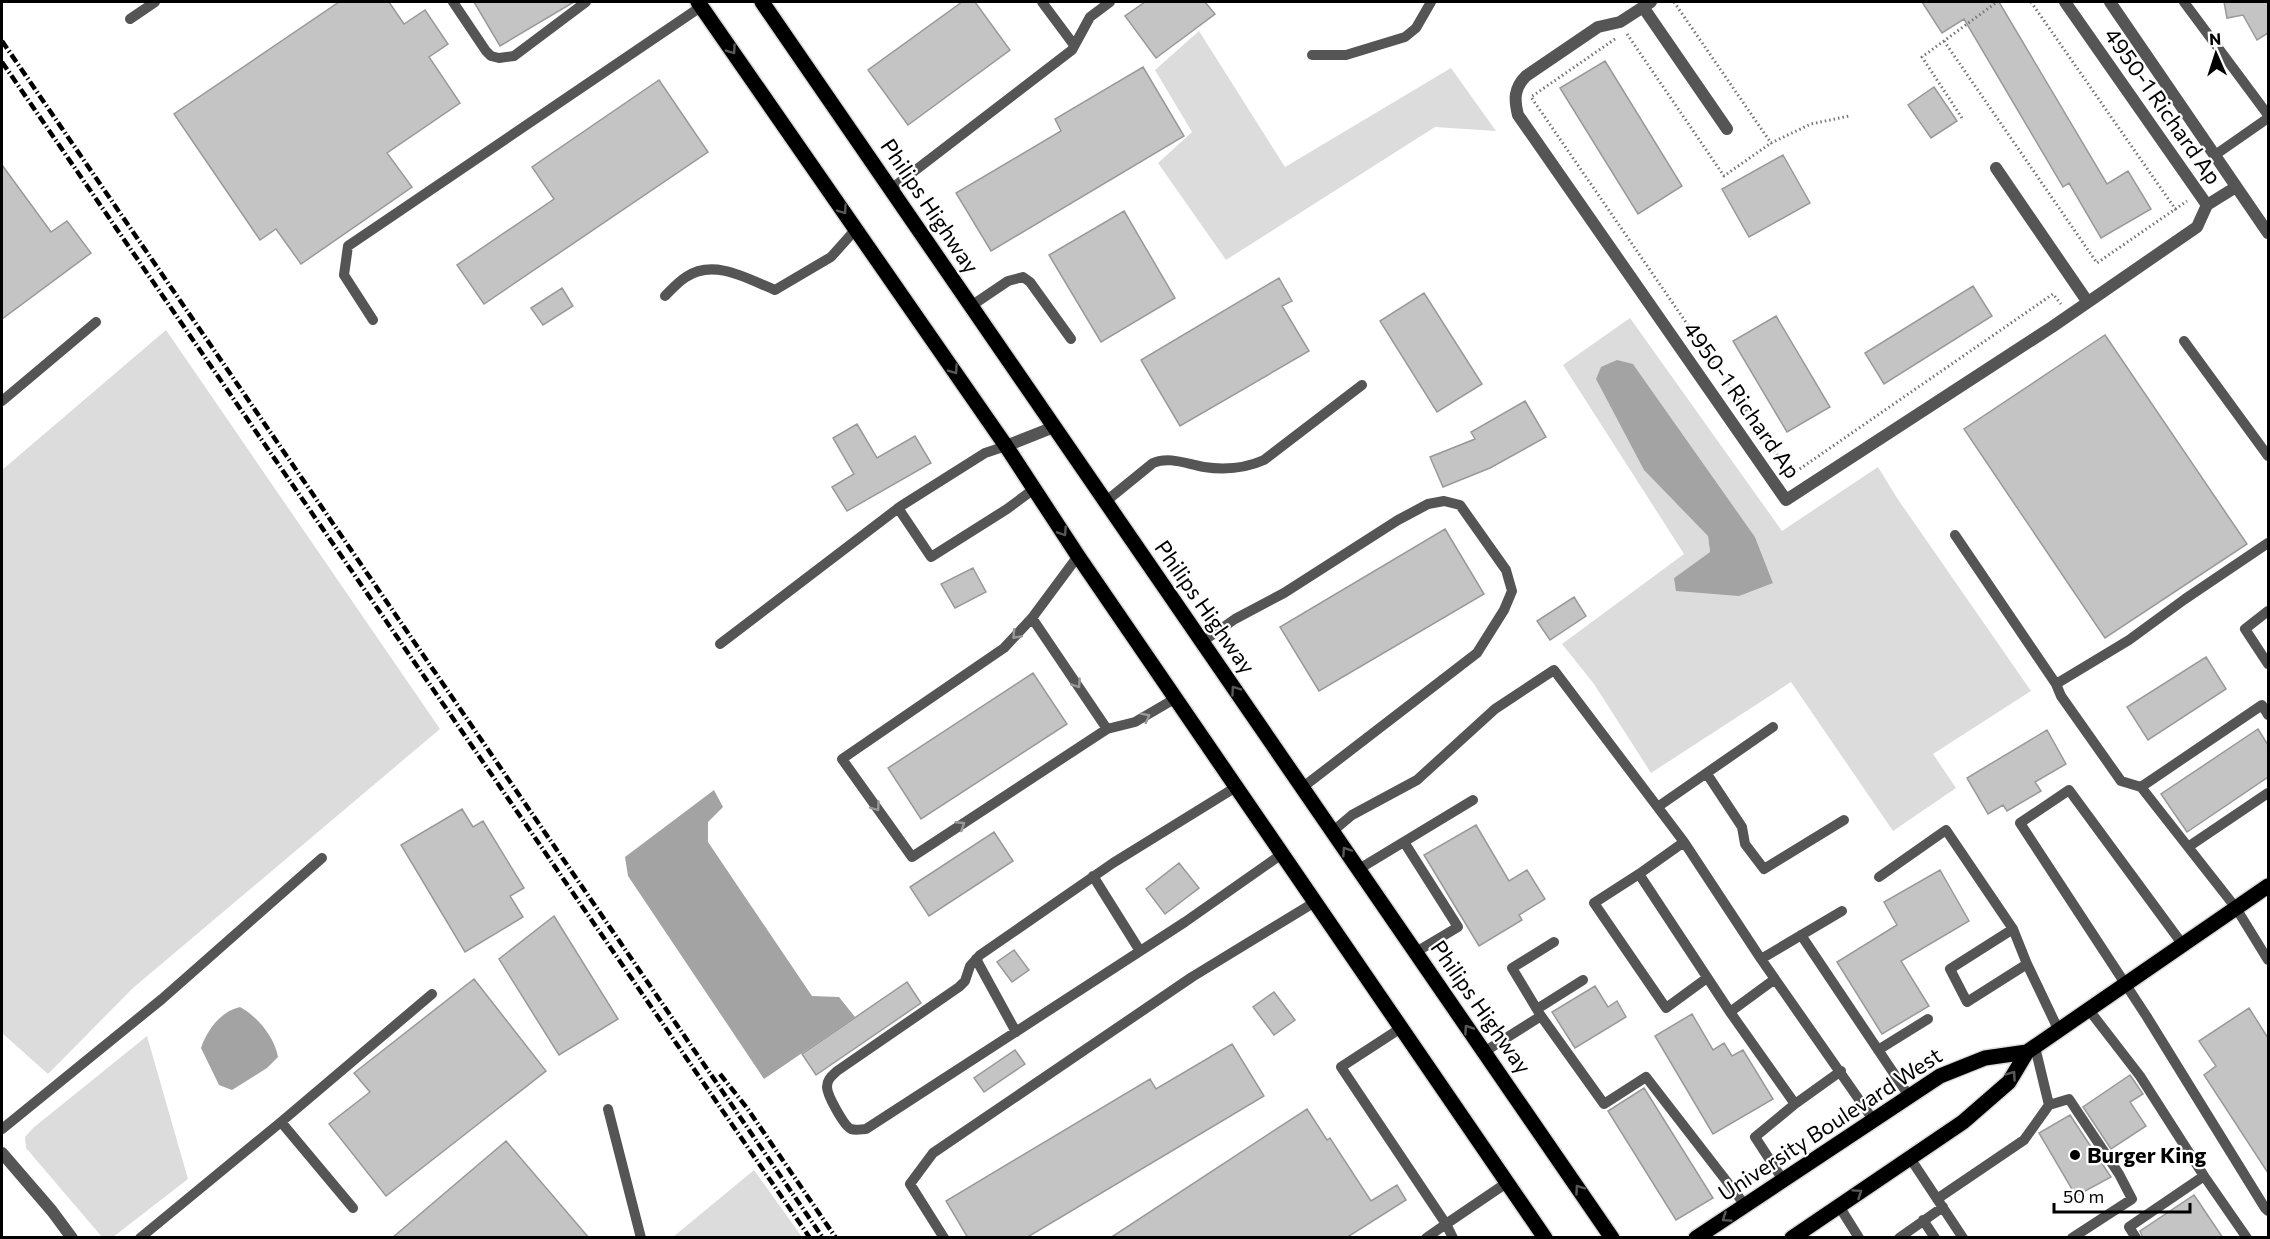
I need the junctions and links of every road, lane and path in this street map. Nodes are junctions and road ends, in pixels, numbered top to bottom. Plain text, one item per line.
1 (155, 2) edge
2 (453, 2) edge
3 (586, 2) edge
4 (762, 2) edge
5 (1042, 2) edge
6 (1110, 2) edge
7 (1431, 2) edge
8 (1674, 2) edge
9 (1997, 2) edge
10 (2031, 2) edge
11 (2065, 2) edge
12 (2110, 2) edge
13 (2184, 2) edge
14 (700, 4) edge
15 (1647, 4) edge
16 (130, 19) dead end
17 (1626, 32) dead end
18 (1616, 39) dead end
19 (1944, 41) junction
20 (1074, 45) junction
21 (1312, 55) dead end
22 (1849, 116) dead end
23 (2268, 117) edge
24 (1962, 118) dead end
25 (1727, 129) dead end
26 (1771, 143) junction
27 (2215, 155) junction
28 (1996, 168) dead end
29 (2236, 187) junction
30 (891, 189) junction
31 (2199, 194) junction
32 (2207, 205) junction
33 (2176, 210) junction
34 (856, 229) junction
35 (2268, 233) edge
36 (664, 296) dead end
37 (2087, 301) junction
38 (971, 306) junction
39 (2069, 314) junction
40 (373, 320) dead end
41 (96, 322) dead end
42 (1071, 339) dead end
43 (2184, 341) dead end
44 (1362, 385) dead end
45 (2, 401) edge
46 (1054, 427) junction
47 (1006, 446) junction
48 (2268, 456) edge
49 (1034, 489) junction
50 (1105, 502) junction
51 (898, 508) junction
52 (1955, 535) dead end
53 (2268, 543) edge
54 (1078, 556) junction
55 (2268, 611) edge
56 (1032, 618) junction
57 (1202, 642) junction
58 (720, 644) dead end
59 (2268, 664) edge
60 (2056, 684) junction
61 (1176, 698) junction
62 (2268, 715) edge
63 (1773, 727) dead end
64 (1107, 729) junction
65 (1707, 774) junction
66 (1236, 787) junction
67 (1302, 787) junction
68 (2141, 787) junction
69 (2268, 793) edge
70 (1473, 800) dead end
71 (1659, 807) junction
72 (1844, 820) dead end
73 (1333, 831) junction
74 (1404, 842) junction
75 (1684, 842) junction
76 (2188, 847) junction
77 (1282, 854) junction
78 (322, 858) dead end
79 (1359, 869) junction
80 (1639, 874) junction
81 (1093, 876) junction
82 (1879, 878) dead end
83 (2268, 886) edge
84 (1315, 902) junction
85 (2236, 908) junction
86 (1842, 911) dead end
87 (2013, 928) junction
88 (1801, 935) junction
89 (1554, 942) dead end
90 (2182, 945) junction
91 (1140, 951) junction
92 (1416, 952) junction
93 (1761, 958) junction
94 (976, 959) junction
95 (2268, 960) edge
96 (2027, 964) junction
97 (1707, 978) junction
98 (1776, 979) junction
99 (1583, 980) dead end
100 (2126, 984) junction
101 (432, 994) dead end
102 (2089, 1010) junction
103 (1730, 1012) junction
104 (1539, 1013) junction
105 (1928, 1019) dead end
106 (1401, 1028) junction
107 (2059, 1030) junction
108 (1016, 1032) junction
109 (2031, 1049) junction
110 (1878, 1050) junction
111 (1484, 1052) junction
112 (1841, 1071) junction
113 (1909, 1096) junction
114 (1795, 1104) junction
115 (2049, 1105) junction
116 (608, 1109) dead end
117 (1874, 1121) junction
118 (281, 1122) junction
119 (2, 1129) edge
120 (1910, 1158) junction
121 (4, 1161) edge
122 (2204, 1176) junction
123 (1783, 1180) junction
124 (1508, 1182) junction
125 (1940, 1203) junction
126 (1745, 1205) junction
127 (1839, 1206) junction
128 (353, 1208) dead end
129 (2268, 1211) edge
130 (1923, 1220) junction
131 (1446, 1224) junction
132 (72, 1238) edge
133 (140, 1238) edge
134 (641, 1238) edge
135 (944, 1238) edge
136 (1426, 1238) edge
137 (1454, 1238) edge
138 (1545, 1238) edge
139 (1612, 1238) edge
140 (1696, 1238) edge
141 (1792, 1238) edge
142 (1859, 1238) edge
143 (1899, 1238) edge
144 (1935, 1238) edge
145 (1963, 1238) edge
146 (2072, 1238) edge
147 (2136, 1238) edge
148 (2247, 1238) edge

1 - 16 lane
2 - 3 lane
4 - 30 main road, Philips Highway
5 - 20 lane
6 - 20 lane
7 - 21 lane
8 - 26 path
9 - 19 path
10 - 33 path
11 - 31 street, 4950-1 Richard Ap
12 - 27 street
13 - 23 lane
14 -> 34 main road
14 - 40 lane
15 - 25 street
15 - 39 street, 4950-1 Richard Ap
17 - 26 path
18 - 39 path
19 - 24 path
19 - 33 path
20 - 30 lane
22 - 26 path
23 - 27 lane
27 - 29 street
28 - 37 street
29 - 32 street, 4950-1 Richard Ap
29 - 35 street
30 - 38 main road, Philips Highway
31 - 32 street, 4950-1 Richard Ap
31 - 33 path
32 - 37 street, 4950-1 Richard Ap
34 - 36 lane
34 -> 47 main road
37 - 39 street, 4950-1 Richard Ap
38 - 42 lane
38 - 46 main road, Philips Highway
41 - 45 lane
43 - 48 lane
44 - 50 lane
46 - 47 street
46 - 50 main road, Philips Highway
47 - 49 main road
47 - 51 lane
49 - 51 lane
49 -> 54 main road
50 - 57 main road, Philips Highway
51 - 58 lane
52 - 60 lane
53 - 60 lane
54 - 56 lane
54 - 61 main road
55 - 59 lane
56 -> 64 lane
56 -> 64 lane
67 -> 57 main road, Philips Highway
57 - 67 lane
60 - 68 lane
64 -> 61 lane
61 - 66 main road
62 - 68 lane
63 - 65 lane
65 - 71 lane
65 - 72 lane
66 - 77 main road
66 - 81 lane
67 - 73 main road, Philips Highway
68 - 76 lane
69 - 76 lane
70 - 74 lane
71 - 73 lane
71 - 75 lane
79 -> 73 main road, Philips Highway
74 - 79 lane
74 - 92 lane
75 - 80 lane
75 - 93 lane
76 - 85 lane
77 - 84 main road
77 - 91 lane
78 - 119 lane
79 - 92 main road, Philips Highway
80 - 97 lane
80 - 97 lane
81 - 91 lane
81 - 94 lane
82 - 87 lane
83 - 85 main road, University Boulevard West
84 - 106 main road
84 - 135 lane
85 - 90 main road, University Boulevard West
85 - 95 lane
86 - 88 lane
87 - 96 lane
87 - 96 lane
88 - 93 lane
88 - 110 lane
89 - 104 lane
90 - 100 main road, University Boulevard West
90 - 100 lane
91 - 108 lane
111 -> 92 main road, Philips Highway
93 - 98 lane
94 - 108 lane
94 - 108 lane
96 - 107 lane
97 - 103 lane
98 - 103 lane
98 - 112 lane
99 - 104 lane
100 - 102 main road, University Boulevard West
100 - 129 lane
101 - 118 lane
102 - 107 main road, University Boulevard West
102 - 122 lane
103 - 114 lane
104 - 111 lane
104 - 126 lane
105 - 110 lane
106 - 124 main road
106 - 131 lane
107 - 109 main road, University Boulevard West
109 - 113 main road, University Boulevard West
109 - 115 lane
120 -> 109 main road, University Boulevard West
110 - 113 lane
139 -> 111 main road, Philips Highway
112 - 114 lane
112 - 117 lane
113 - 117 main road, University Boulevard West
114 - 123 lane
115 - 125 lane
115 - 146 lane
116 - 134 lane
117 - 123 main road, University Boulevard West
118 - 128 lane
118 - 133 lane
120 - 125 lane
127 -> 120 main road, University Boulevard West
121 - 132 street
122 - 147 lane
122 - 148 lane
123 - 126 main road, University Boulevard West
124 - 131 lane
124 - 138 main road
125 - 130 lane
125 - 145 lane
126 -> 140 main road, University Boulevard West
127 - 141 main road, University Boulevard West
127 - 142 lane
130 - 143 lane
130 - 144 lane
131 - 136 lane
131 - 137 lane

